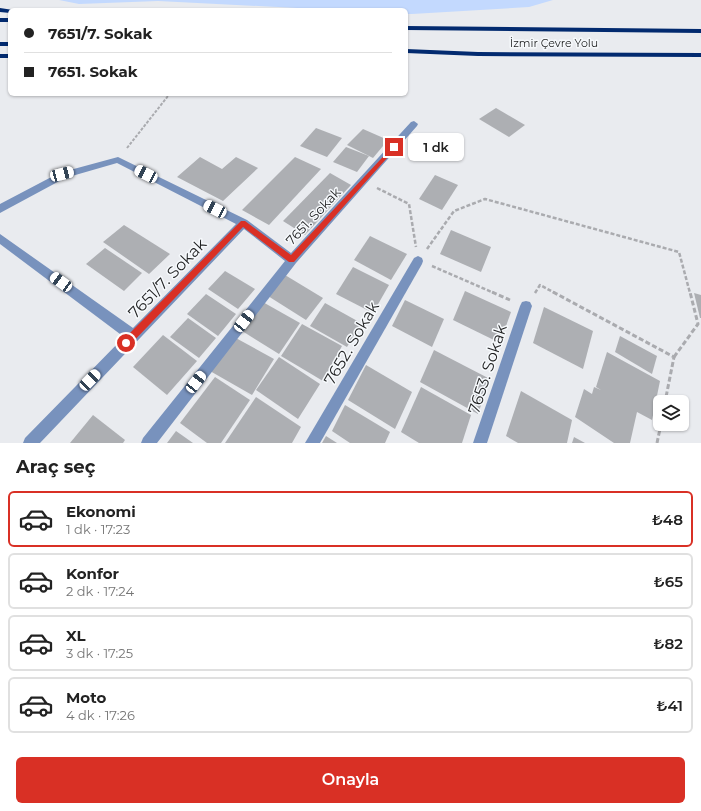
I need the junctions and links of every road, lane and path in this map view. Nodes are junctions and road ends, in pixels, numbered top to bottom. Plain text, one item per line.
1 (408, 28) edge
2 (701, 31) edge
3 (408, 53) edge
4 (701, 55) edge
5 (168, 96) dead end
6 (414, 124) dead end
7 (118, 160) junction
8 (0, 209) edge
9 (243, 223) junction
10 (0, 238) edge
11 (292, 260) junction
12 (418, 261) joint
13 (526, 306) dead end
14 (133, 336) junction
15 (674, 357) dead end
16 (660, 431) edge
17 (30, 443) edge
18 (148, 443) edge
19 (312, 443) edge
20 (480, 443) edge
21 (658, 443) edge

1 - 2 highway, İzmir Çevre Yolu
3 - 4 highway, İzmir Çevre Yolu
5 - 7 path
6 - 11 street, 7651. Sokak
7 - 8 street
7 - 9 street
9 - 11 street
9 - 14 street, 7651/7. Sokak
10 - 14 street
11 - 18 street, 7651. Sokak
12 - 15 path
12 - 19 street, 7652. Sokak
13 - 20 street, 7653. Sokak
14 - 17 street, 7651/7. Sokak
16 - 21 path

